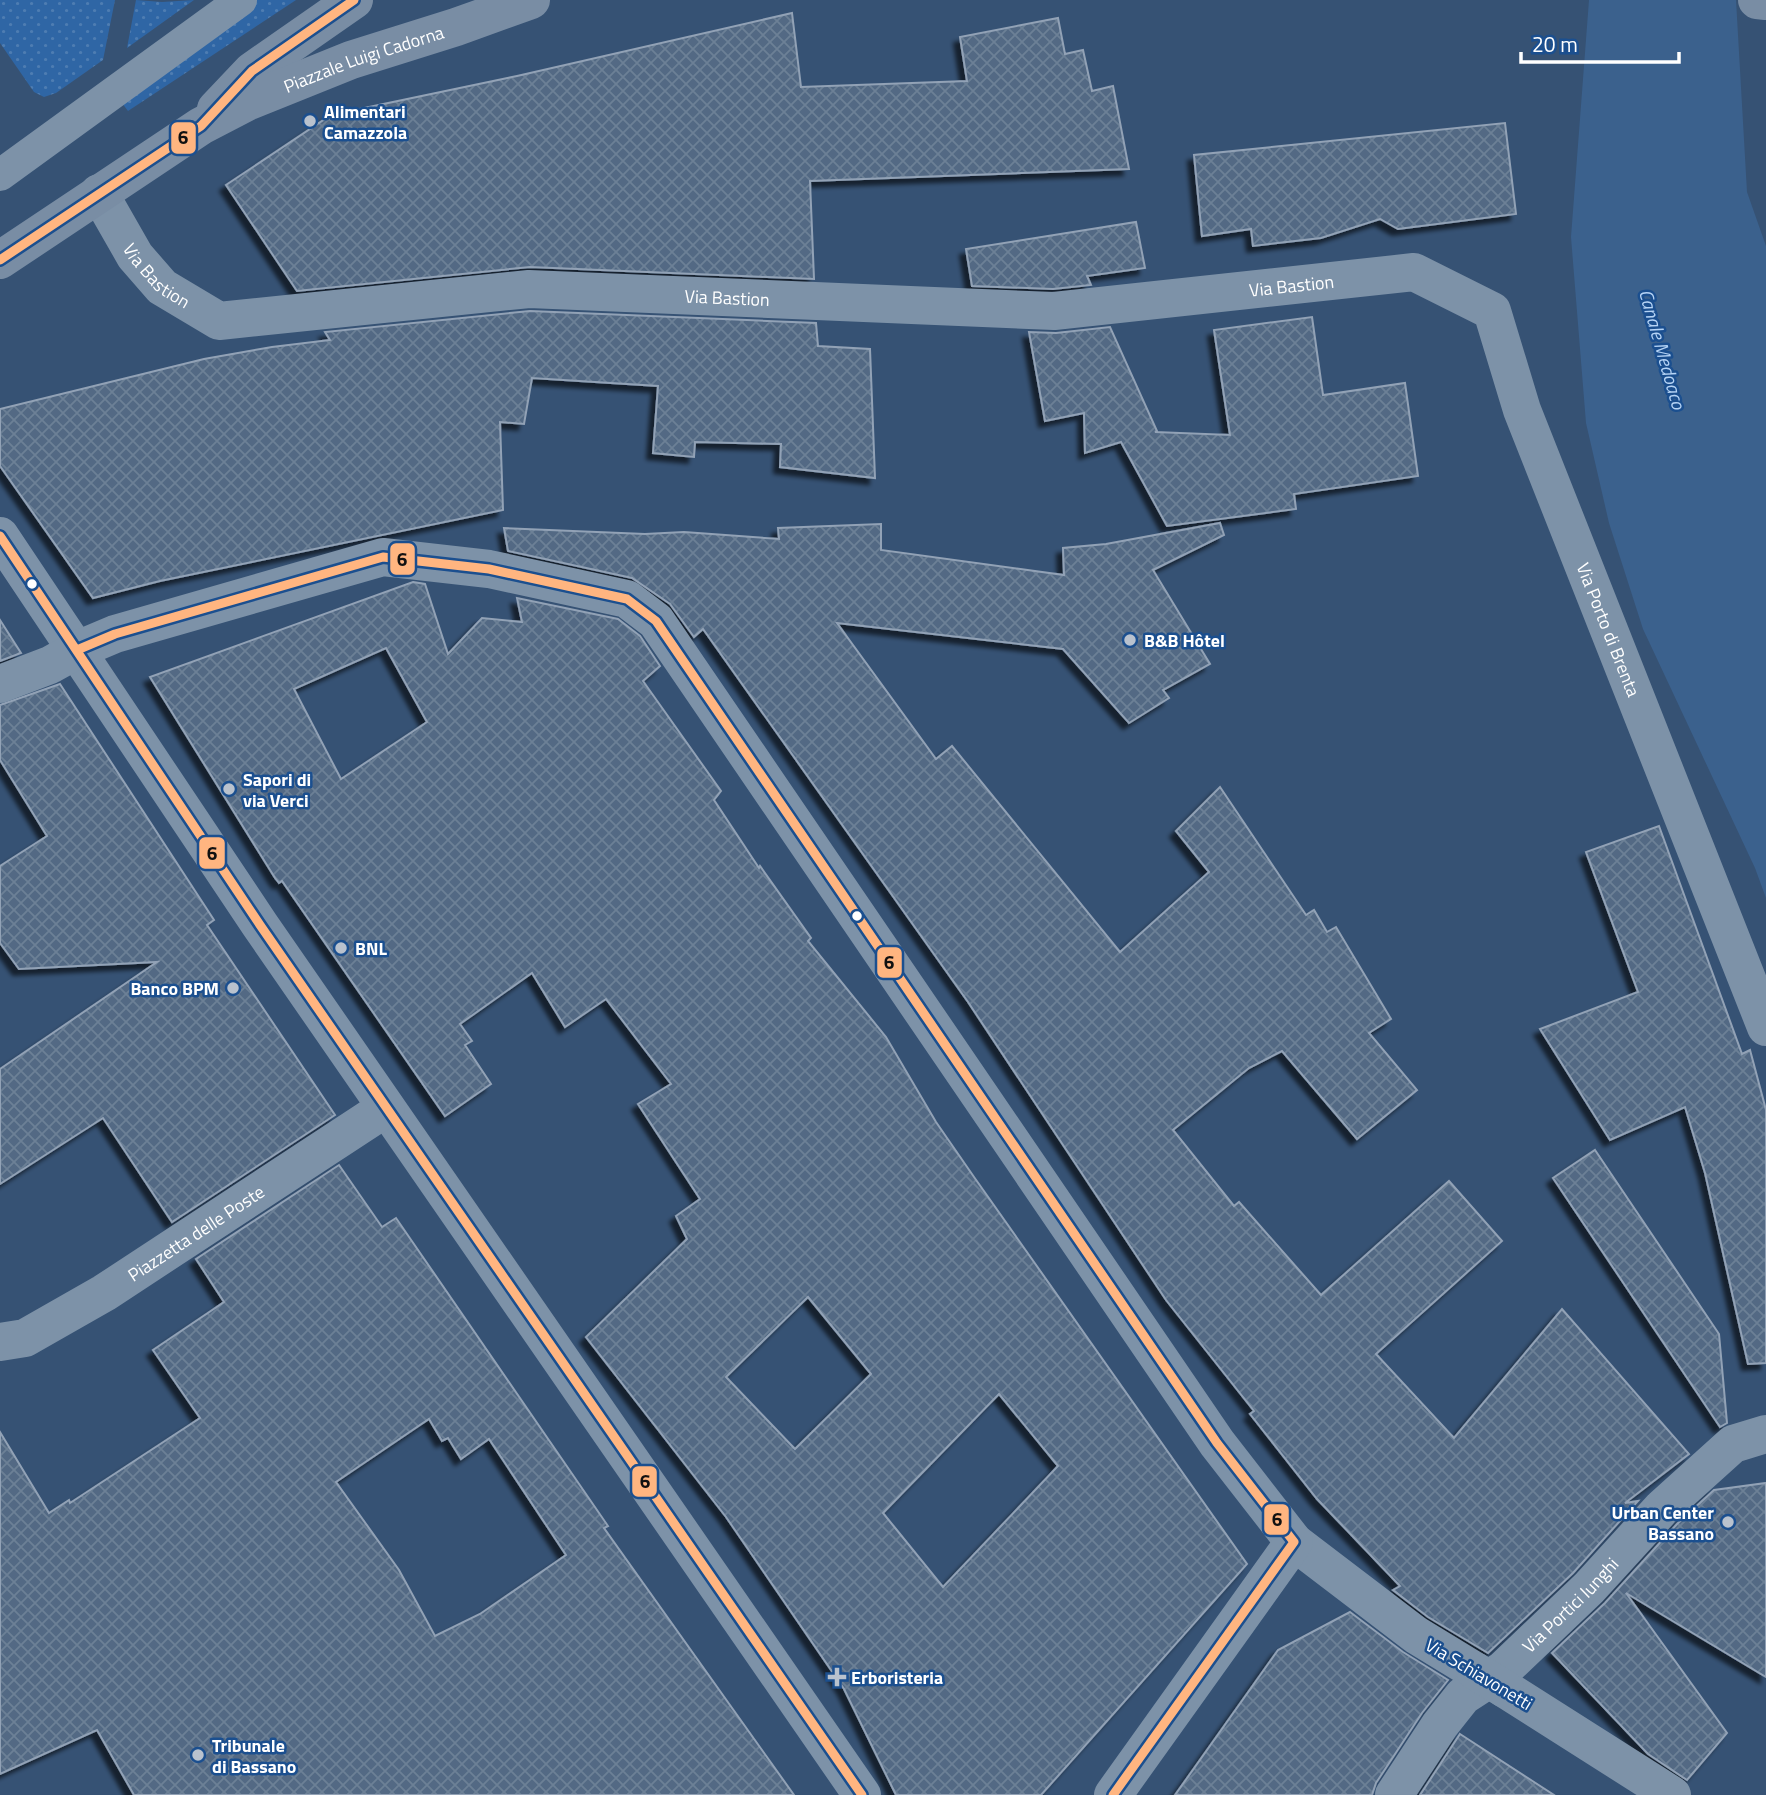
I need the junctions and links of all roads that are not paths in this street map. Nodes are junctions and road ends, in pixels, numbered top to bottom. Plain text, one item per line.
1 (241, 0) edge
2 (354, 0) edge
3 (531, 0) edge
4 (1757, 0) edge
5 (1766, 1) edge
6 (201, 126) junction
7 (0, 175) edge
8 (99, 193) junction
9 (0, 260) edge
10 (1414, 272) joint
11 (0, 536) edge
12 (77, 650) junction
13 (0, 684) edge
14 (1766, 1027) edge
15 (386, 1108) junction
16 (0, 1342) edge
17 (1766, 1434) edge
18 (1294, 1542) junction
19 (862, 1795) edge
20 (1113, 1795) edge
21 (1394, 1795) edge
22 (1672, 1795) edge

1 - 7 lane
2 - 6 main road, Piazzale Luigi Cadorna
3 - 6 main road, Piazzale Luigi Cadorna
4 - 5 main road
6 - 8 main road, Piazzale Luigi Cadorna
8 - 9 main road, Piazzale Luigi Cadorna
8 - 10 street, Via Bastion
10 - 14 street, Via Porto di Brenta
11 - 12 street
12 - 13 street, Via Schiavonetti
12 - 15 street
12 - 18 street, Via Schiavonetti
15 - 16 street, Piazzetta delle Poste
15 - 19 street
17 - 21 street, Via Portici lunghi
18 - 20 street
18 - 22 street, Via Schiavonetti

